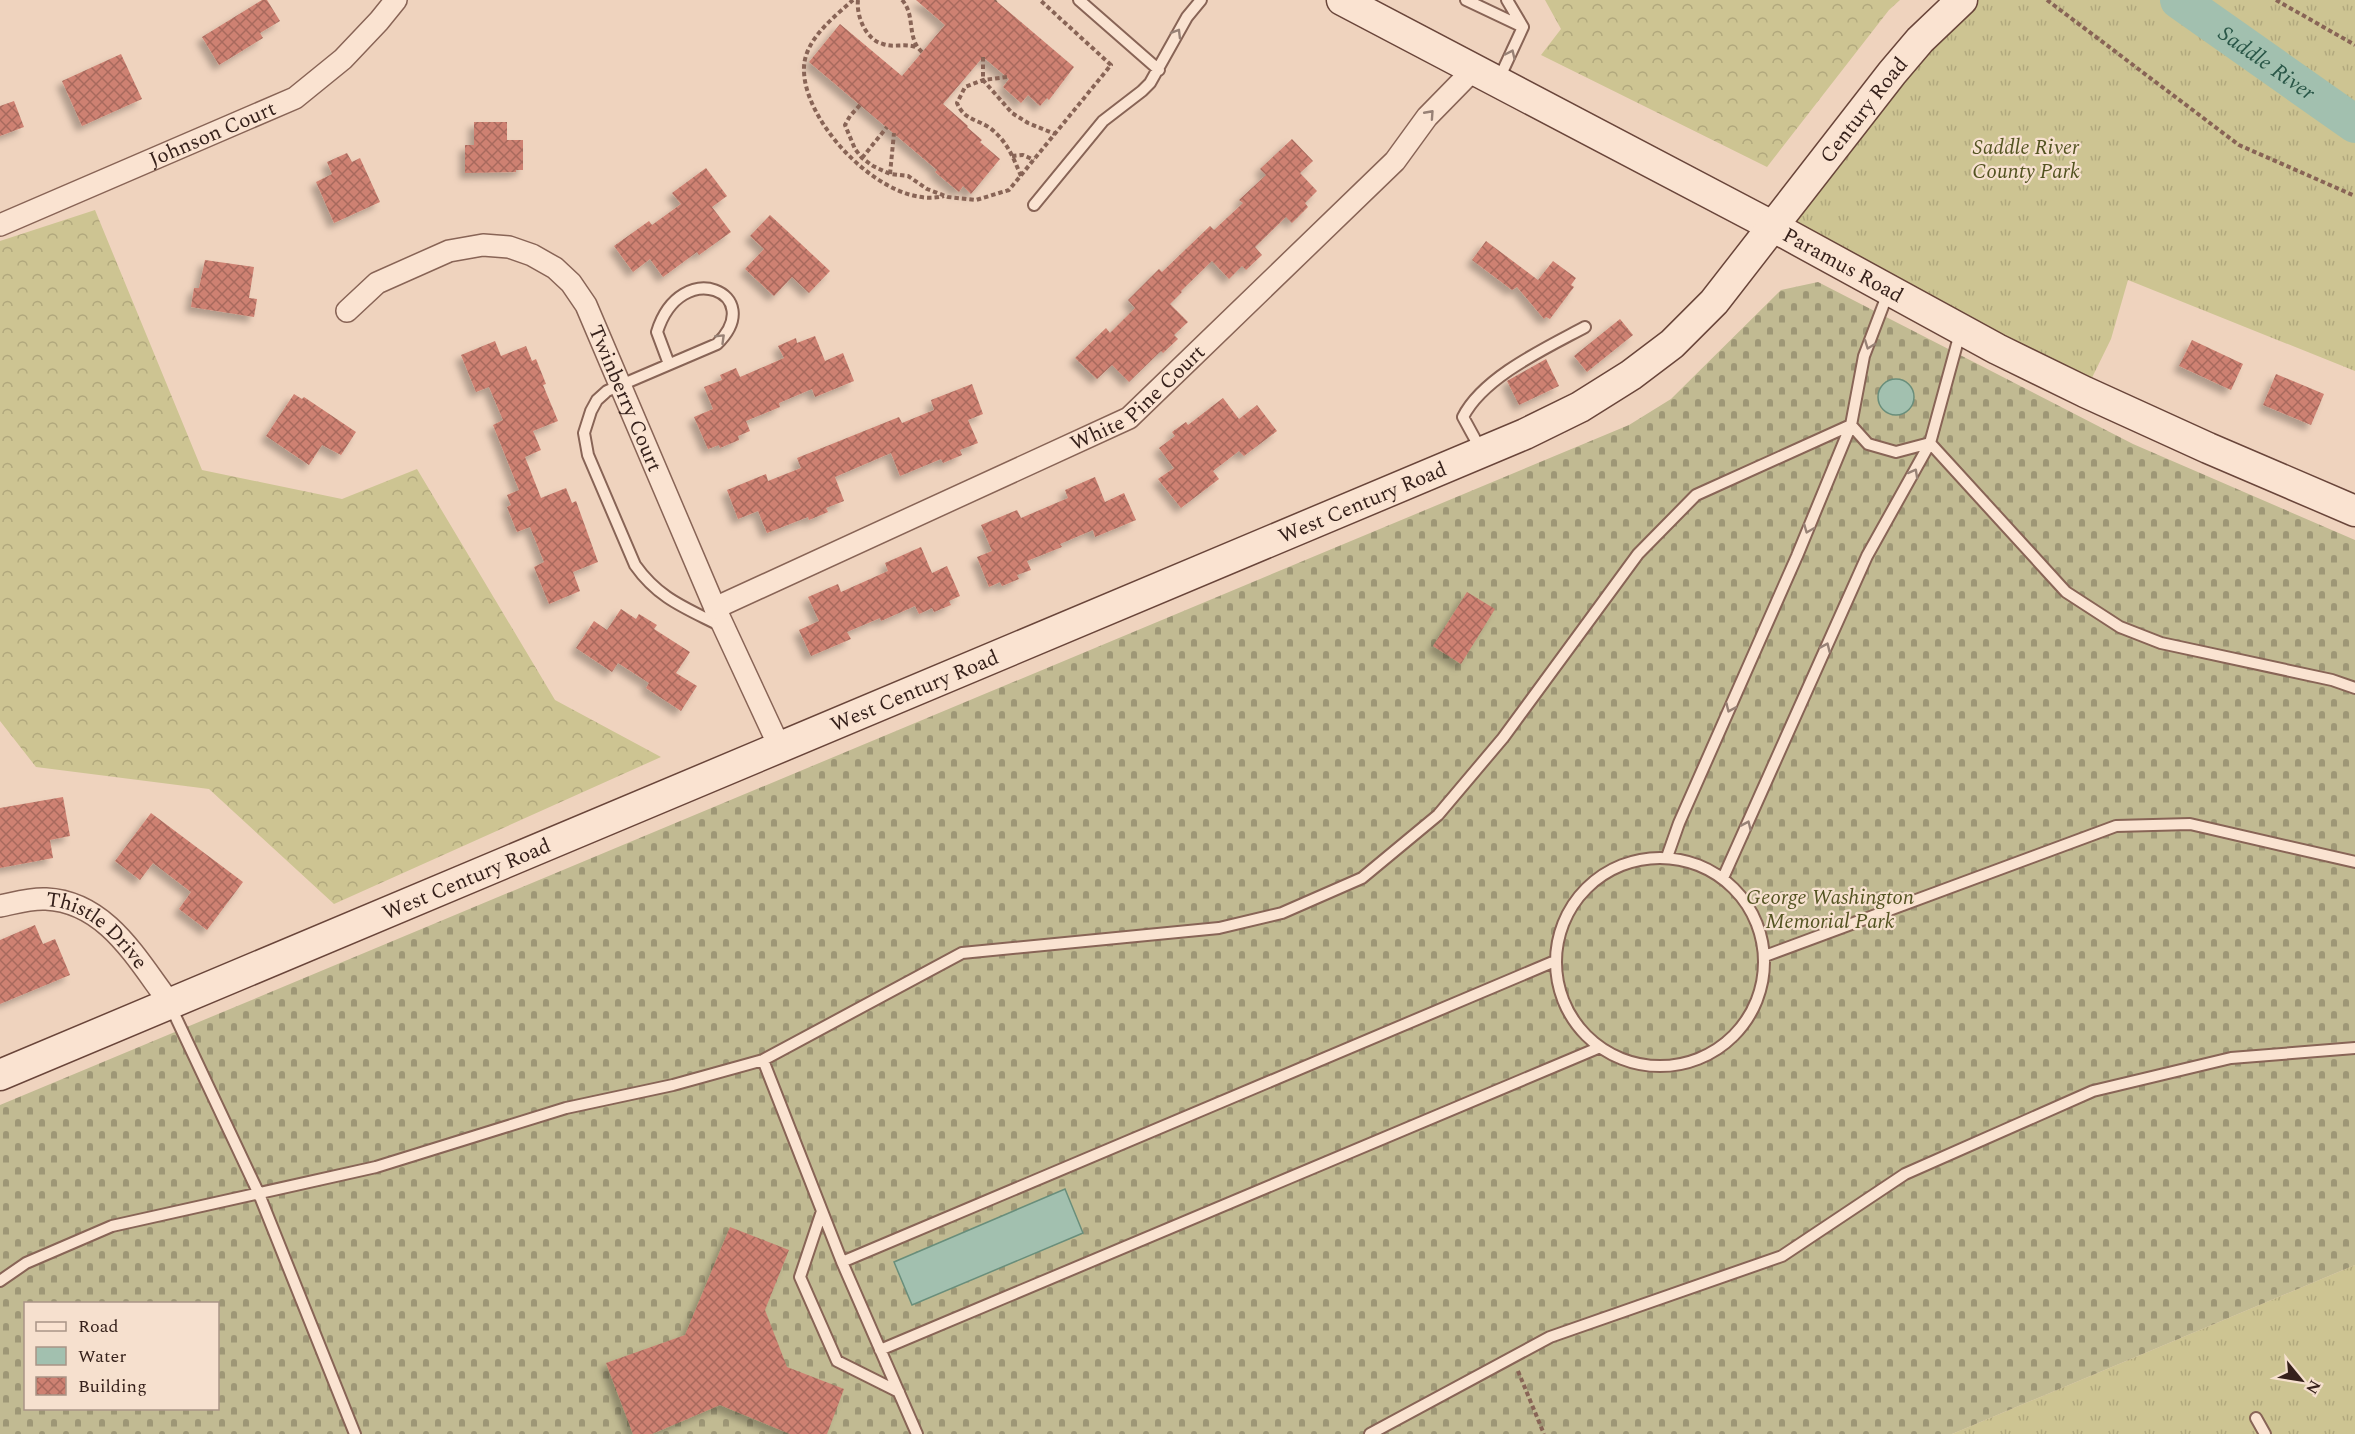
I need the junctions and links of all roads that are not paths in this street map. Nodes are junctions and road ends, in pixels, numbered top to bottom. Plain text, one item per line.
1 (396, 0) edge
2 (1079, 0) edge
3 (1201, 0) edge
4 (1342, 0) edge
5 (1466, 0) edge
6 (1507, 0) edge
7 (1962, 0) edge
8 (1523, 27) junction
9 (1159, 70) junction
10 (1486, 76) junction
11 (1034, 205) dead end
12 (0, 225) edge
13 (1772, 226) junction
14 (1890, 290) junction
15 (347, 311) dead end
16 (1585, 327) dead end
17 (1961, 329) junction
18 (669, 364) junction
19 (620, 385) junction
20 (1851, 425) junction
21 (1930, 443) junction
22 (1482, 452) junction
23 (2355, 511) edge
24 (715, 608) junction
25 (724, 628) junction
26 (2355, 688) edge
27 (780, 748) junction
28 (1667, 857) junction
29 (2355, 862) edge
30 (1724, 878) junction
31 (0, 906) edge
32 (1765, 956) junction
33 (1555, 961) junction
34 (170, 1004) junction
35 (1598, 1048) junction
36 (2355, 1048) edge
37 (763, 1060) junction
38 (0, 1075) edge
39 (259, 1194) junction
40 (822, 1211) junction
41 (842, 1263) junction
42 (0, 1281) edge
43 (880, 1350) junction
44 (899, 1392) junction
45 (2256, 1418) dead end
46 (355, 1434) edge
47 (917, 1434) edge
48 (1370, 1434) edge
49 (2265, 1434) edge

1 - 12 street, Johnson Court
2 - 9 lane
9 -> 3 lane
4 - 10 main road, Paramus Road
5 - 8 lane
6 - 8 lane
7 - 13 main road, Century Road
10 -> 8 lane
9 - 11 lane
10 - 13 main road, Paramus Road
24 -> 10 street, White Pine Court
13 - 14 main road, Paramus Road
13 - 22 main road, West Century Road
14 - 17 main road, Paramus Road
14 -> 20 lane
15 - 19 street, Twinberry Court
16 - 22 lane
17 - 21 lane
17 - 23 main road, Paramus Road
18 -> 18 lane
18 - 19 lane
19 - 24 street, Twinberry Court
19 - 25 lane
20 - 21 lane
20 -> 28 lane
20 - 37 lane
21 - 26 lane
30 -> 21 lane
22 - 27 main road, West Century Road
24 - 25 street, Twinberry Court
25 - 27 street, Twinberry Court
27 - 34 main road, West Century Road
28 - 30 lane
28 - 33 lane
29 - 32 lane
30 - 32 lane
31 - 34 street, Thistle Drive
32 - 35 lane
33 - 35 lane
33 - 41 lane
34 - 38 main road, West Century Road
34 - 39 lane
35 - 43 lane
36 - 48 lane
37 - 39 lane
37 - 40 lane
39 - 42 lane
39 - 46 lane
40 - 41 lane
40 - 44 lane
41 - 43 lane
43 - 44 lane
44 - 47 lane
45 - 49 lane

